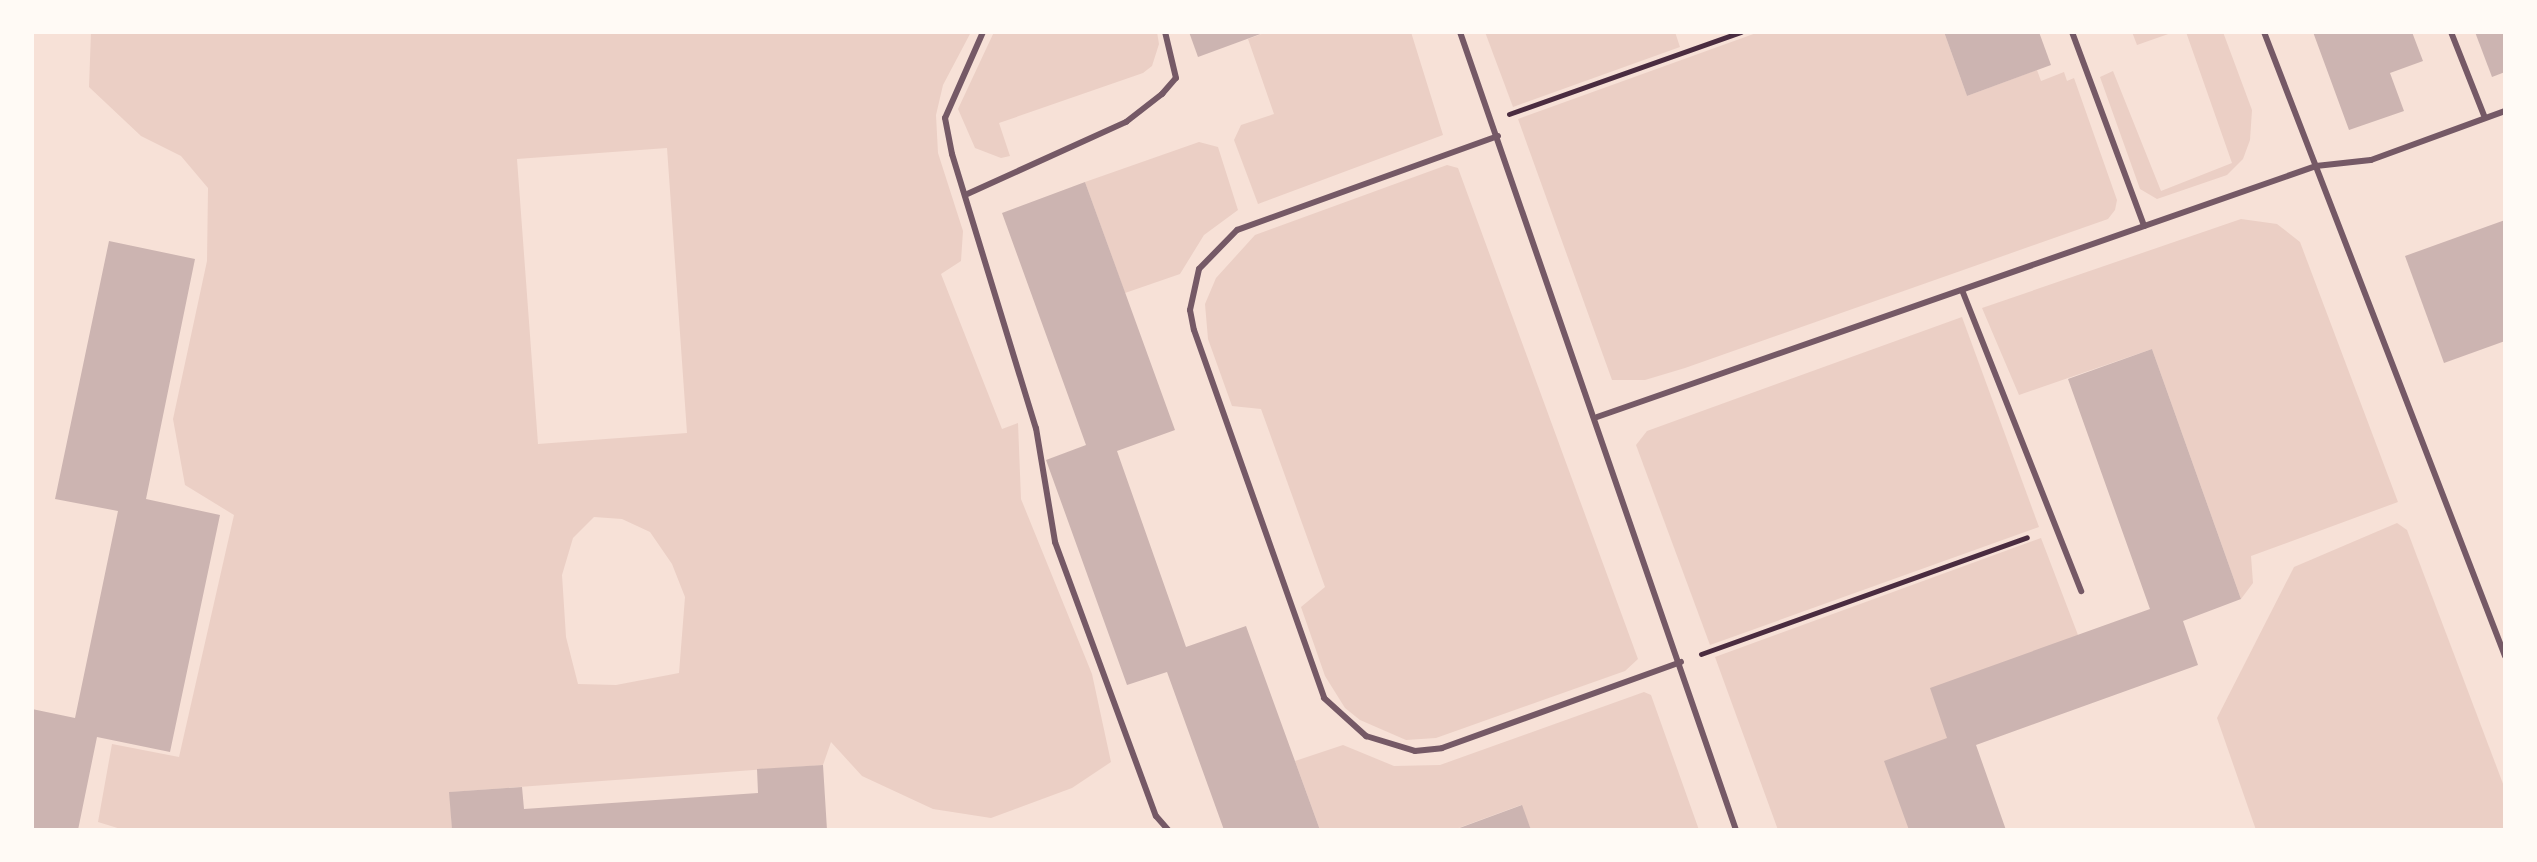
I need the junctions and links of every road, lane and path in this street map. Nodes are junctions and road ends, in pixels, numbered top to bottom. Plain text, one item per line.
1 (983, 32) edge
2 (1165, 32) edge
3 (1460, 32) edge
4 (1741, 32) edge
5 (2072, 32) edge
6 (2264, 32) edge
7 (2451, 32) edge
8 (2505, 111) edge
9 (2485, 118) junction
10 (1493, 120) junction
11 (1498, 136) junction
12 (2316, 166) junction
13 (965, 195) junction
14 (2144, 226) junction
15 (1962, 290) junction
16 (1597, 417) junction
17 (2027, 537) dead end
18 (2081, 591) dead end
19 (2505, 656) edge
20 (1681, 662) junction
21 (1168, 830) edge
22 (1736, 830) edge

1 - 13 lane
2 - 13 lane
3 - 10 lane
4 - 10 path
5 - 14 lane
6 - 12 lane
7 - 9 lane
8 - 9 lane
9 - 12 lane
10 - 11 lane
11 - 16 lane
11 - 20 lane
12 - 14 lane
12 - 19 lane
13 - 21 lane
14 - 15 lane
15 - 16 lane
15 - 18 lane
16 - 20 lane
17 - 20 path
20 - 22 lane

